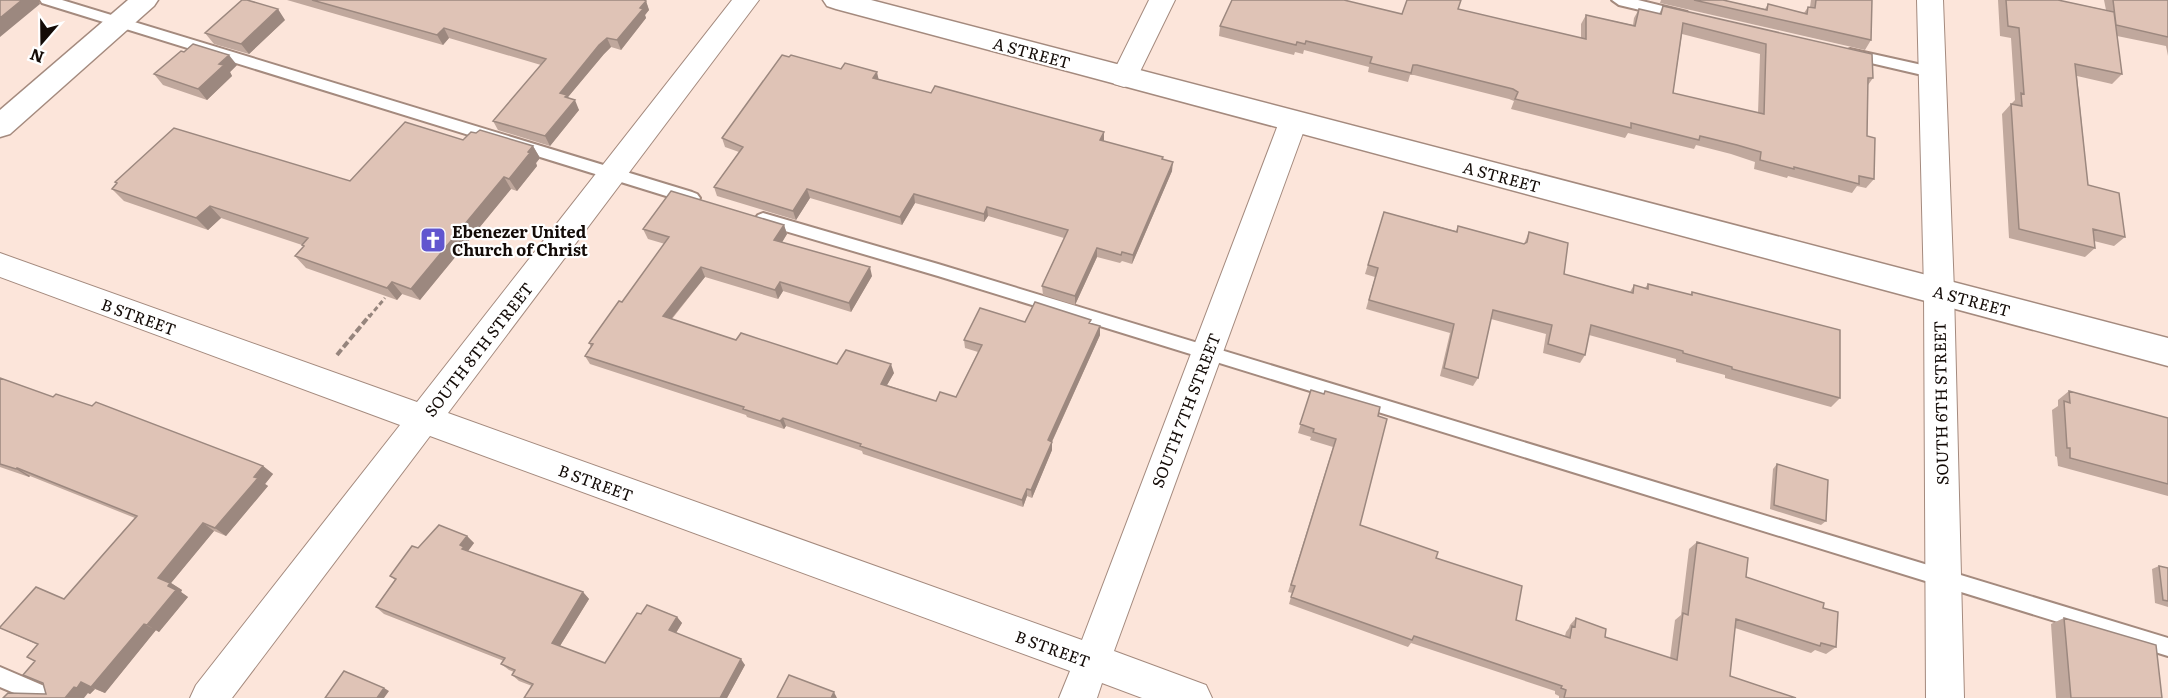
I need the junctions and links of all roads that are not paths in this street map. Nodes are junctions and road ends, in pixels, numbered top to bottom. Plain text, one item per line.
1 (47, 0) edge
2 (145, 0) edge
3 (746, 0) edge
4 (836, 0) edge
5 (1162, 0) edge
6 (1619, 0) edge
7 (1929, 0) edge
8 (1700, 19) edge
9 (119, 22) junction
10 (1839, 51) edge
11 (1931, 72) junction
12 (1124, 77) junction
13 (1293, 122) junction
14 (0, 126) edge
15 (613, 173) junction
16 (704, 201) edge
17 (749, 215) edge
18 (0, 265) edge
19 (1939, 291) junction
20 (2168, 352) edge
21 (1206, 353) junction
22 (423, 420) junction
23 (1943, 578) junction
24 (2168, 647) edge
25 (1091, 661) junction
26 (0, 677) edge
27 (49, 698) edge
28 (209, 698) edge
29 (1078, 698) edge
30 (1192, 698) edge
31 (1945, 698) edge

1 - 9 lane
2 - 9 main road
3 - 15 street, SOUTH 8TH STREET
4 - 12 main road, A STREET
5 - 12 street
6 - 8 lane
7 - 11 street, SOUTH 6TH STREET
9 - 14 main road
9 - 15 lane
10 - 11 lane
11 - 19 street, SOUTH 6TH STREET
12 - 13 main road, A STREET
13 - 19 main road, A STREET
13 - 21 street, SOUTH 7TH STREET
15 - 16 lane
15 - 22 street, SOUTH 8TH STREET
17 - 21 lane
18 - 22 street, B STREET
19 - 20 main road, A STREET
19 - 23 street, SOUTH 6TH STREET
21 - 23 lane
21 - 25 street, SOUTH 7TH STREET
22 - 25 street, B STREET
22 - 28 street, SOUTH 8TH STREET
23 - 24 lane
23 - 31 street, SOUTH 6TH STREET
25 - 29 street, SOUTH 7TH STREET
25 - 30 street, B STREET
26 - 27 lane

